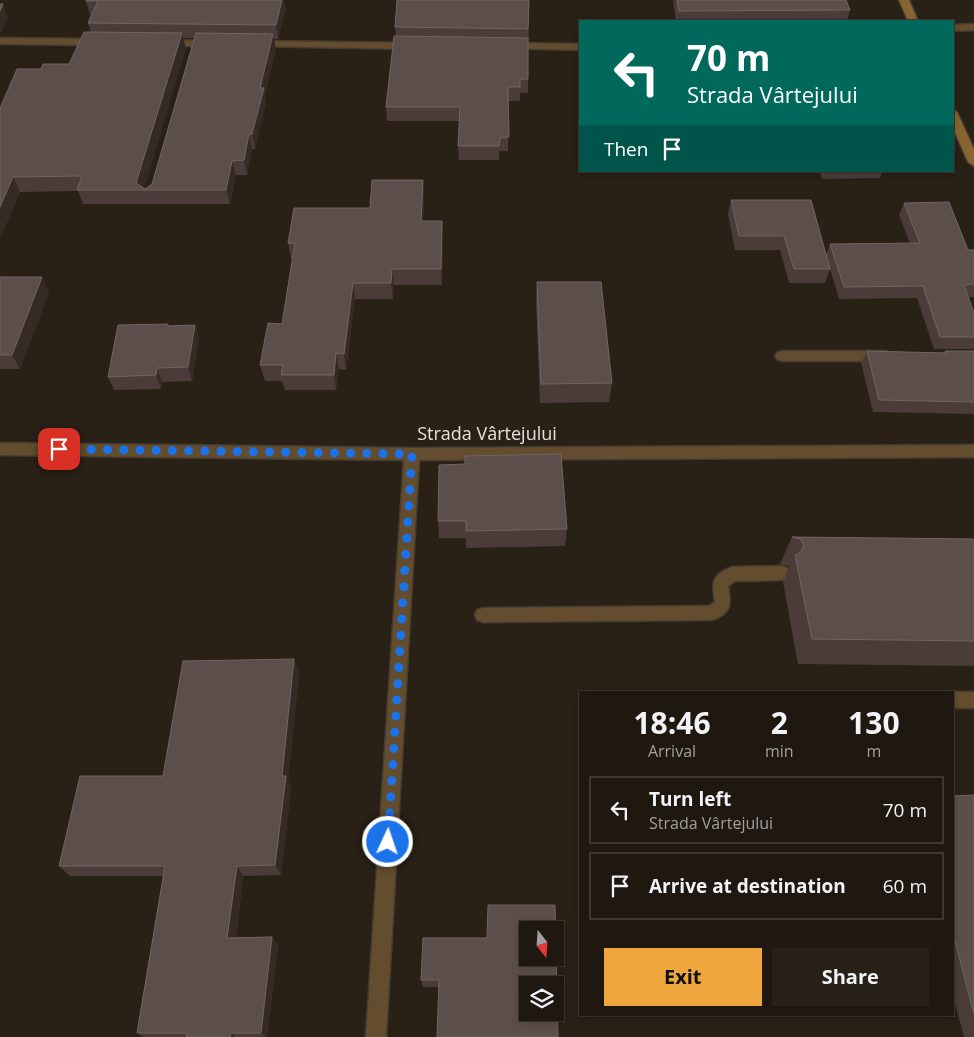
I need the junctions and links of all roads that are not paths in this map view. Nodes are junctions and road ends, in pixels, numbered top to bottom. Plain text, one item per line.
1 (904, 0) edge
2 (913, 20) edge
3 (974, 27) edge
4 (954, 28) edge
5 (0, 41) edge
6 (107, 42) edge
7 (155, 43) edge
8 (224, 44) edge
9 (244, 44) edge
10 (421, 46) edge
11 (500, 46) edge
12 (579, 47) edge
13 (954, 117) edge
14 (974, 162) edge
15 (782, 356) dead end
16 (897, 356) edge
17 (0, 449) edge
18 (974, 451) edge
19 (412, 454) junction
20 (782, 573) dead end
21 (483, 615) dead end
22 (954, 700) edge
23 (974, 700) edge
24 (376, 1037) edge

1 - 2 main road
3 - 4 street
5 - 6 street
7 - 8 street
9 - 10 street
11 - 12 street
13 - 14 main road
15 - 16 street
17 - 19 street, Strada Vârtejului
18 - 19 street, Strada Vârtejului
19 - 24 street
20 - 21 street
22 - 23 street

